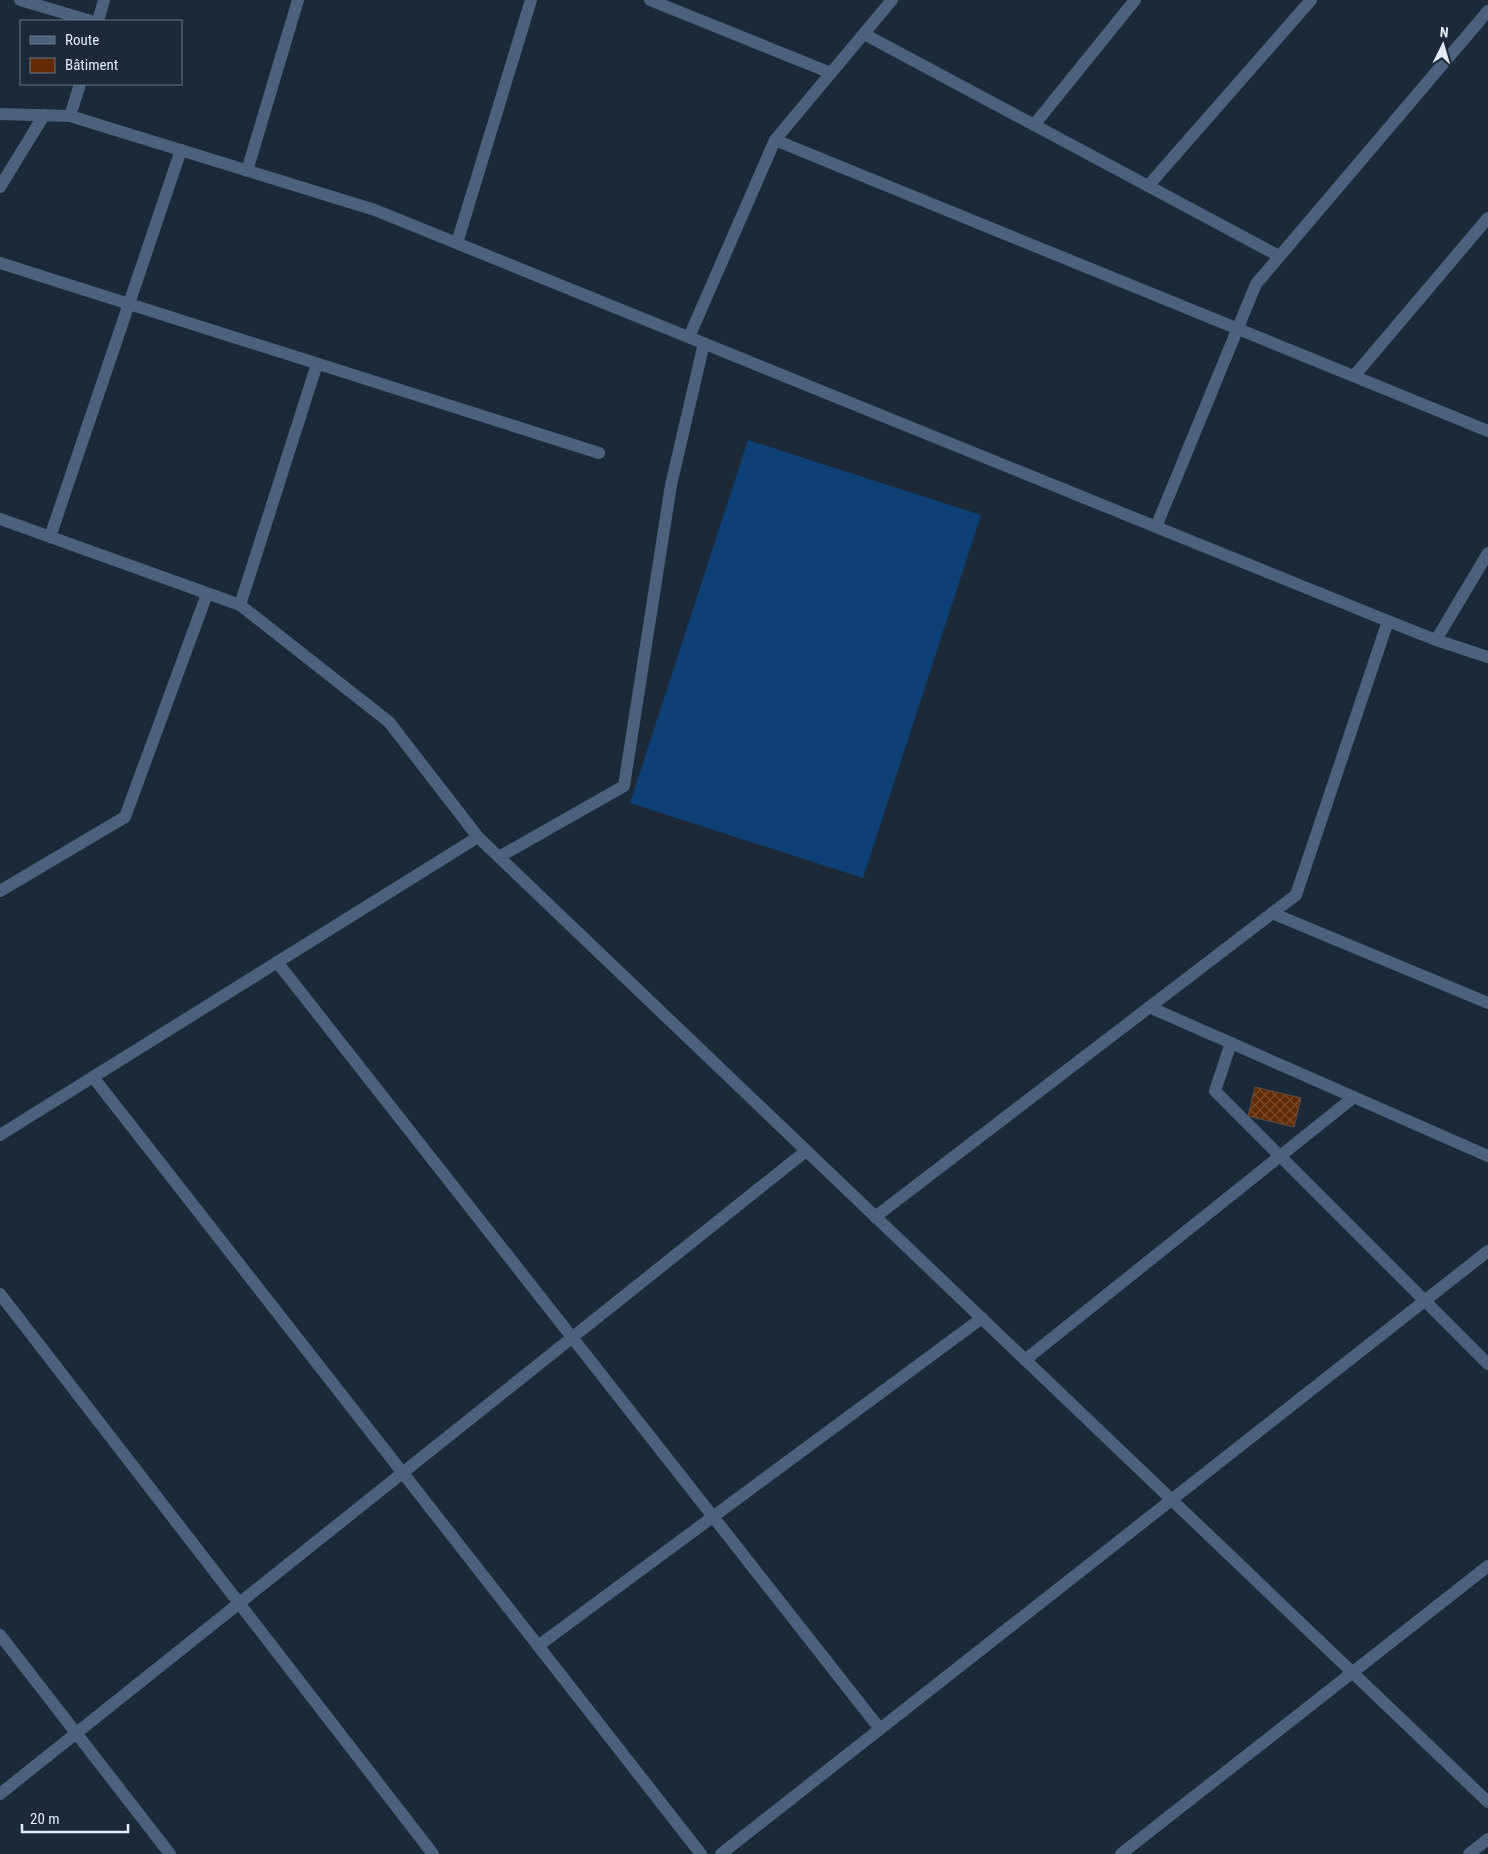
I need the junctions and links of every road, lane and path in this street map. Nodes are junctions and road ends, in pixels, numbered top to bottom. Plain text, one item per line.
1 (20, 0) edge
2 (104, 0) edge
3 (298, 0) edge
4 (531, 0) edge
5 (650, 0) edge
6 (892, 0) edge
7 (1135, 0) edge
8 (1311, 0) edge
9 (1488, 11) edge
10 (88, 20) edge
11 (98, 20) edge
12 (864, 34) junction
13 (831, 73) junction
14 (80, 85) edge
15 (0, 114) edge
16 (44, 115) junction
17 (70, 116) junction
18 (1034, 125) junction
19 (776, 140) junction
20 (181, 150) junction
21 (247, 171) junction
22 (1148, 186) junction
23 (0, 187) edge
24 (1488, 218) edge
25 (457, 243) junction
26 (1279, 256) junction
27 (0, 263) edge
28 (129, 304) junction
29 (1238, 328) junction
30 (689, 337) junction
31 (704, 343) junction
32 (317, 364) junction
33 (1354, 376) junction
34 (1488, 431) edge
35 (600, 453) dead end
36 (0, 520) edge
37 (1156, 527) junction
38 (50, 537) junction
39 (1488, 553) edge
40 (207, 594) junction
41 (240, 605) junction
42 (1388, 621) junction
43 (1436, 640) junction
44 (1488, 657) edge
45 (478, 836) junction
46 (499, 857) junction
47 (0, 890) edge
48 (1272, 913) junction
49 (277, 962) junction
50 (1488, 1003) edge
51 (1149, 1007) junction
52 (1231, 1043) junction
53 (93, 1077) junction
54 (1354, 1097) junction
55 (0, 1135) edge
56 (806, 1151) junction
57 (1280, 1156) junction
58 (1488, 1156) edge
59 (875, 1217) junction
60 (1488, 1251) edge
61 (0, 1294) edge
62 (1425, 1301) junction
63 (982, 1318) junction
64 (572, 1338) junction
65 (1025, 1360) junction
66 (1488, 1364) edge
67 (402, 1473) junction
68 (1172, 1500) junction
69 (713, 1517) junction
70 (1488, 1566) edge
71 (239, 1603) junction
72 (0, 1635) edge
73 (538, 1646) junction
74 (1352, 1672) junction
75 (880, 1729) junction
76 (76, 1733) junction
77 (0, 1794) edge
78 (1488, 1802) edge
79 (1488, 1839) edge
80 (170, 1854) edge
81 (433, 1854) edge
82 (701, 1854) edge
83 (721, 1854) edge
84 (1121, 1854) edge
85 (1469, 1854) edge

1 - 10 street
2 - 11 street
3 - 21 street
4 - 25 street
5 - 13 street
6 - 12 street
7 - 18 street
8 - 22 street
9 - 26 street
12 - 13 street
12 - 18 street
13 - 19 street
14 - 17 street
15 - 16 street
16 - 17 street
16 - 23 street
17 - 20 street
18 - 22 street
19 - 29 street
19 - 30 street
20 - 21 street
20 - 28 street
21 - 25 street
22 - 26 street
24 - 33 street
25 - 30 street
26 - 29 street
27 - 28 street
28 - 32 street
28 - 38 street
29 - 33 street
29 - 37 street
30 - 31 street
31 - 37 street
31 - 46 street
32 - 35 street
32 - 41 street
33 - 34 street
36 - 38 street
37 - 42 street
38 - 40 street
39 - 43 street
40 - 41 street
40 - 47 street
41 - 45 street
42 - 43 street
42 - 48 street
43 - 44 street
45 - 46 street
45 - 49 street
46 - 56 street
48 - 50 street
48 - 51 street
49 - 53 street
49 - 64 street
51 - 52 street
51 - 59 street
52 - 54 street
52 - 57 street
53 - 55 street
53 - 67 street
54 - 57 street
54 - 58 street
56 - 59 street
56 - 64 street
57 - 62 street
57 - 65 street
59 - 63 street
60 - 62 street
61 - 71 street
62 - 66 street
62 - 68 street
63 - 65 street
63 - 69 street
64 - 67 street
64 - 69 street
65 - 68 street
67 - 71 street
67 - 73 street
68 - 74 street
68 - 75 street
69 - 73 street
69 - 75 street
70 - 74 street
71 - 76 street
71 - 81 street
72 - 76 street
73 - 82 street
74 - 78 street
74 - 84 street
75 - 83 street
76 - 77 street
76 - 80 street
79 - 85 street

